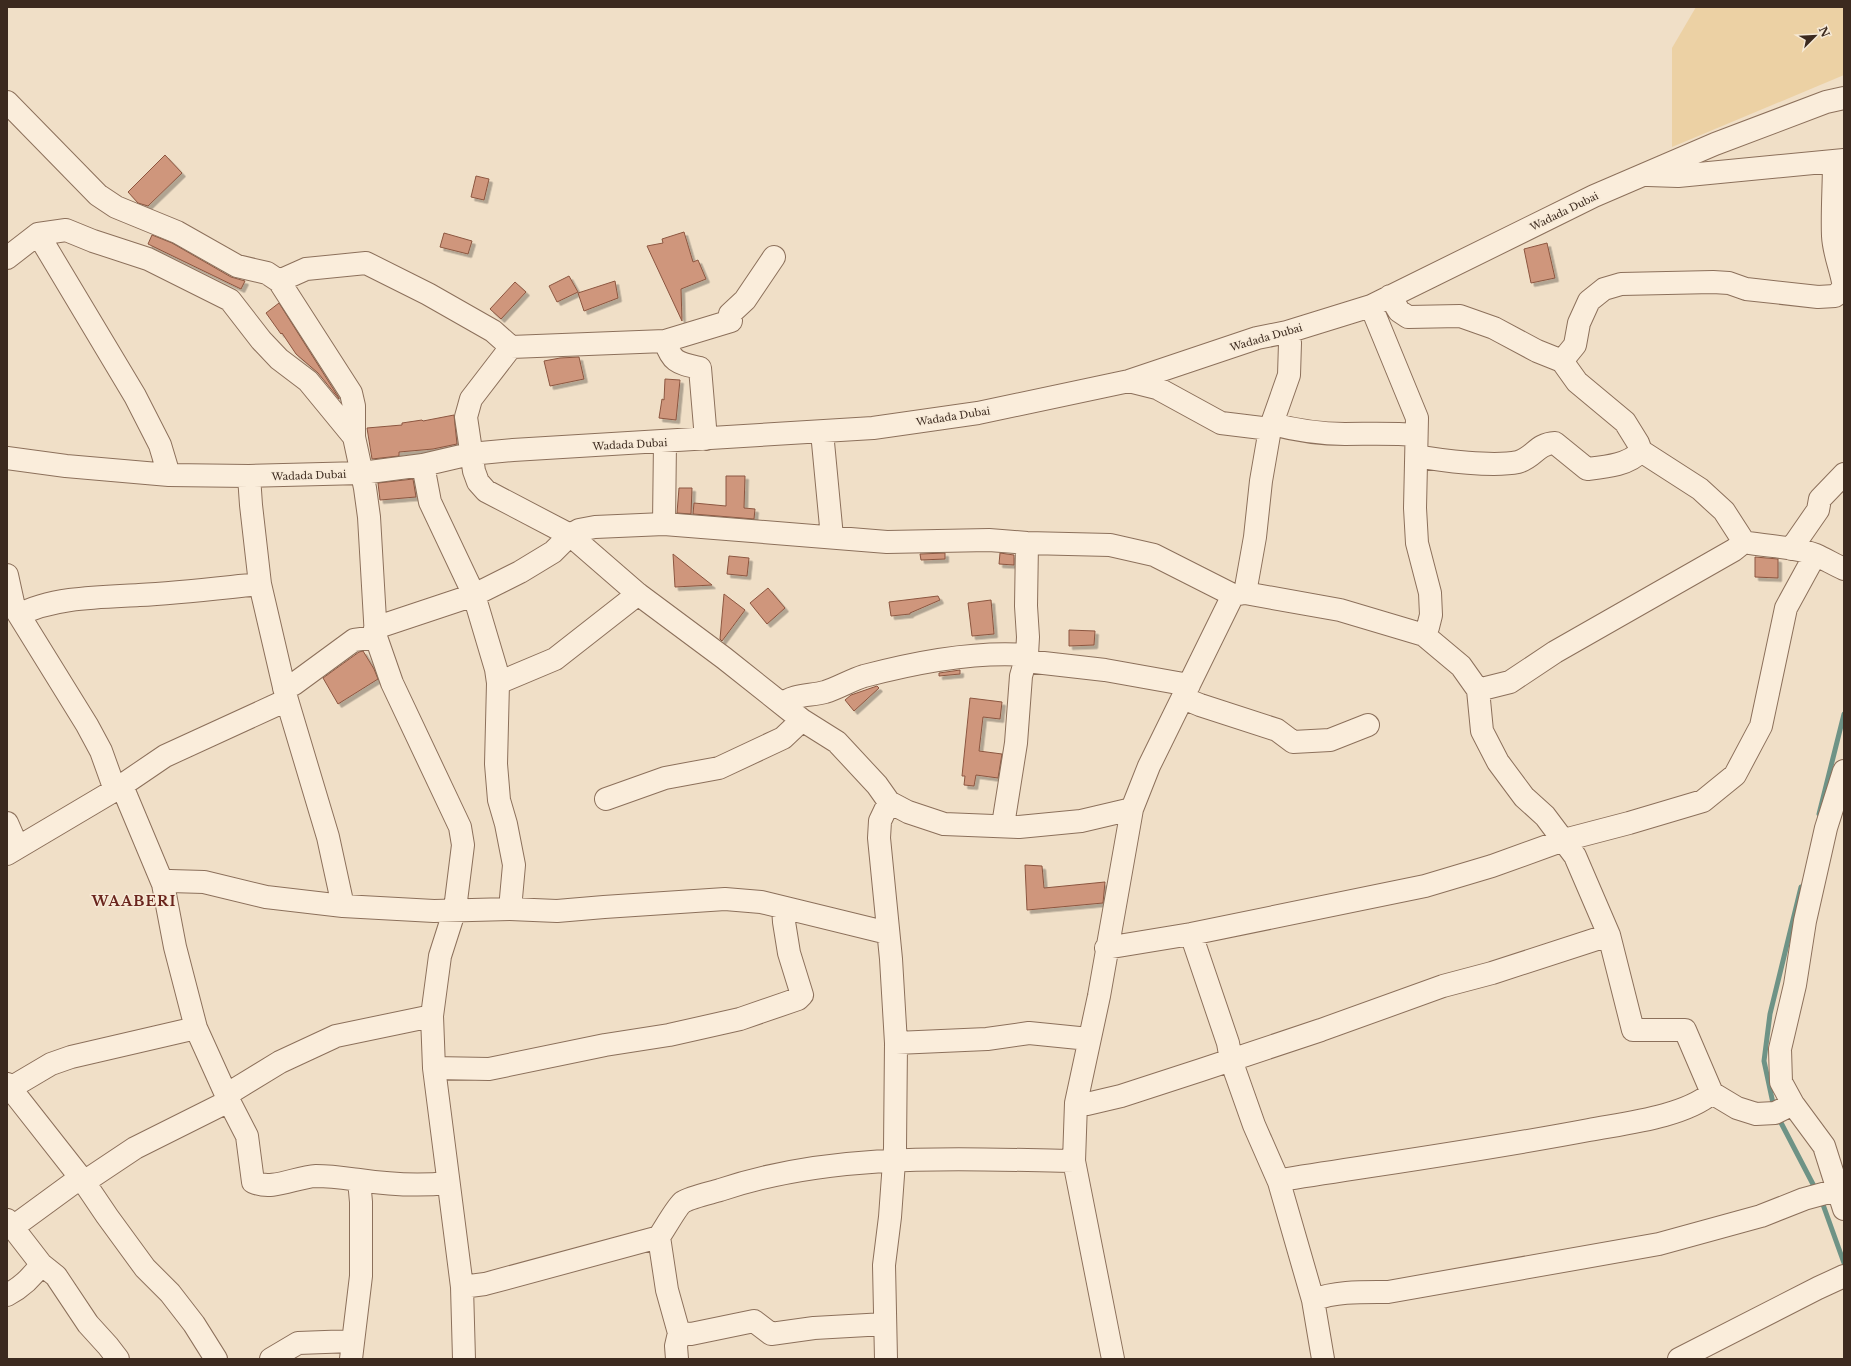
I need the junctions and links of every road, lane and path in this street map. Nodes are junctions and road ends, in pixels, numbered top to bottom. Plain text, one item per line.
1 (1844, 98) edge
2 (7, 102) edge
3 (1839, 161) edge
4 (1643, 174) junction
5 (38, 234) junction
6 (774, 257) dead end
7 (7, 258) edge
8 (279, 281) junction
9 (1381, 301) junction
10 (1287, 332) junction
11 (665, 341) junction
12 (511, 347) junction
13 (1562, 360) junction
14 (1129, 381) junction
15 (1271, 427) junction
16 (822, 432) junction
17 (354, 437) junction
18 (706, 439) junction
19 (665, 442) junction
20 (1417, 445) junction
21 (1641, 451) junction
22 (470, 454) junction
23 (7, 458) edge
24 (423, 465) junction
25 (362, 473) junction
26 (1844, 474) edge
27 (169, 475) junction
28 (249, 476) junction
29 (664, 524) junction
30 (570, 534) junction
31 (832, 537) junction
32 (1744, 542) junction
33 (1027, 543) junction
34 (1791, 549) junction
35 (1815, 555) junction
36 (1844, 569) edge
37 (7, 575) edge
38 (260, 584) junction
39 (638, 594) junction
40 (1239, 594) junction
41 (474, 595) junction
42 (19, 615) junction
43 (375, 633) junction
44 (1424, 635) junction
45 (1027, 658) junction
46 (498, 683) junction
47 (1478, 690) junction
48 (1186, 691) junction
49 (286, 694) junction
50 (782, 704) junction
51 (802, 720) junction
52 (1368, 725) dead end
53 (1844, 771) edge
54 (118, 788) junction
55 (606, 799) dead end
56 (888, 802) junction
57 (1132, 809) junction
58 (7, 823) edge
59 (1003, 825) junction
60 (1564, 840) junction
61 (12, 850) edge
62 (163, 884) junction
63 (343, 906) junction
64 (784, 908) junction
65 (455, 909) junction
66 (510, 909) junction
67 (888, 933) junction
68 (1191, 934) junction
69 (1609, 935) junction
70 (1106, 948) junction
71 (432, 1016) junction
72 (196, 1028) junction
73 (1089, 1039) junction
74 (896, 1043) junction
75 (1231, 1060) junction
76 (434, 1068) junction
77 (8, 1087) edge
78 (1712, 1093) junction
79 (227, 1098) junction
80 (1076, 1102) junction
81 (1793, 1104) junction
82 (894, 1160) junction
83 (1074, 1161) junction
84 (82, 1180) junction
85 (359, 1180) junction
86 (1279, 1182) junction
87 (448, 1183) junction
88 (1841, 1200) edge
89 (10, 1224) edge
90 (659, 1237) junction
91 (42, 1264) junction
92 (1844, 1276) edge
93 (462, 1287) junction
94 (7, 1294) edge
95 (1313, 1300) junction
96 (885, 1324) junction
97 (679, 1333) junction
98 (351, 1350) edge
99 (118, 1359) edge
100 (216, 1359) edge
101 (271, 1359) edge
102 (464, 1359) edge
103 (677, 1359) edge
104 (886, 1359) edge
105 (1113, 1359) edge
106 (1323, 1359) edge
107 (1679, 1359) edge

1 - 4 street, Wadada Dubai
2 - 8 street
3 - 4 street
3 - 13 street
4 - 9 street, Wadada Dubai
5 - 7 street
5 - 17 street
5 - 27 street
6 - 11 street
8 - 12 street
8 - 17 street
9 - 10 street, Wadada Dubai
9 - 13 street
9 - 20 street
10 - 14 street, Wadada Dubai
10 - 15 street
11 - 12 street
11 - 18 street
12 - 22 street
13 - 21 street
14 - 15 street
14 - 16 street, Wadada Dubai
15 - 20 street
15 - 40 street
16 - 18 street, Wadada Dubai
16 - 31 street
17 - 25 street
18 - 19 street, Wadada Dubai
19 - 22 street, Wadada Dubai
19 - 29 street
20 - 21 street
20 - 44 street
21 - 32 street
22 - 24 street, Wadada Dubai
22 - 30 street
23 - 27 street, Wadada Dubai
24 - 25 street, Wadada Dubai
24 - 41 street
25 - 28 street, Wadada Dubai
25 - 43 street
26 - 34 street
27 - 28 street, Wadada Dubai
28 - 38 street
29 - 30 street
29 - 31 street
30 - 39 street
30 - 41 street
31 - 33 street
32 - 34 street
32 - 47 street
33 - 40 street
33 - 45 street
34 - 35 street
35 - 36 street
35 - 60 street
37 - 42 street
38 - 42 street
38 - 49 street
39 - 46 street
39 - 50 street
40 - 44 street
40 - 48 street
41 - 43 street
41 - 46 street
42 - 54 street
43 - 49 street
43 - 65 street
44 - 47 street
45 - 48 street
45 - 50 street
45 - 59 street
46 - 66 street
47 - 60 street
48 - 52 street
48 - 57 street
49 - 54 street
49 - 63 street
50 - 51 street
51 - 55 street
51 - 56 street
53 - 81 street
54 - 61 street
54 - 62 street
56 - 59 street
56 - 67 street
57 - 59 street
57 - 70 street
58 - 61 street
60 - 68 street
60 - 69 street
62 - 63 street
62 - 72 street
63 - 65 street
64 - 66 street
64 - 67 street
64 - 76 street
65 - 66 street
65 - 71 street
67 - 74 street
68 - 70 street
68 - 75 street
69 - 75 street
69 - 78 street
70 - 73 street
71 - 76 street
71 - 79 street
72 - 77 street
72 - 79 street
73 - 74 street
73 - 80 street
74 - 82 street
75 - 80 street
75 - 86 street
76 - 87 street
77 - 84 street
78 - 81 street
78 - 86 street
79 - 84 street
79 - 85 street
80 - 83 street
81 - 88 street
82 - 83 street
82 - 90 street
82 - 96 street
83 - 105 street
84 - 89 street
84 - 100 street
85 - 87 street
85 - 98 street
86 - 95 street
87 - 93 street
88 - 95 street
89 - 91 street
90 - 93 street
90 - 97 street
91 - 94 street
91 - 99 street
92 - 107 street
93 - 102 street
95 - 106 street
96 - 97 street
96 - 104 street
97 - 103 street
98 - 101 street

